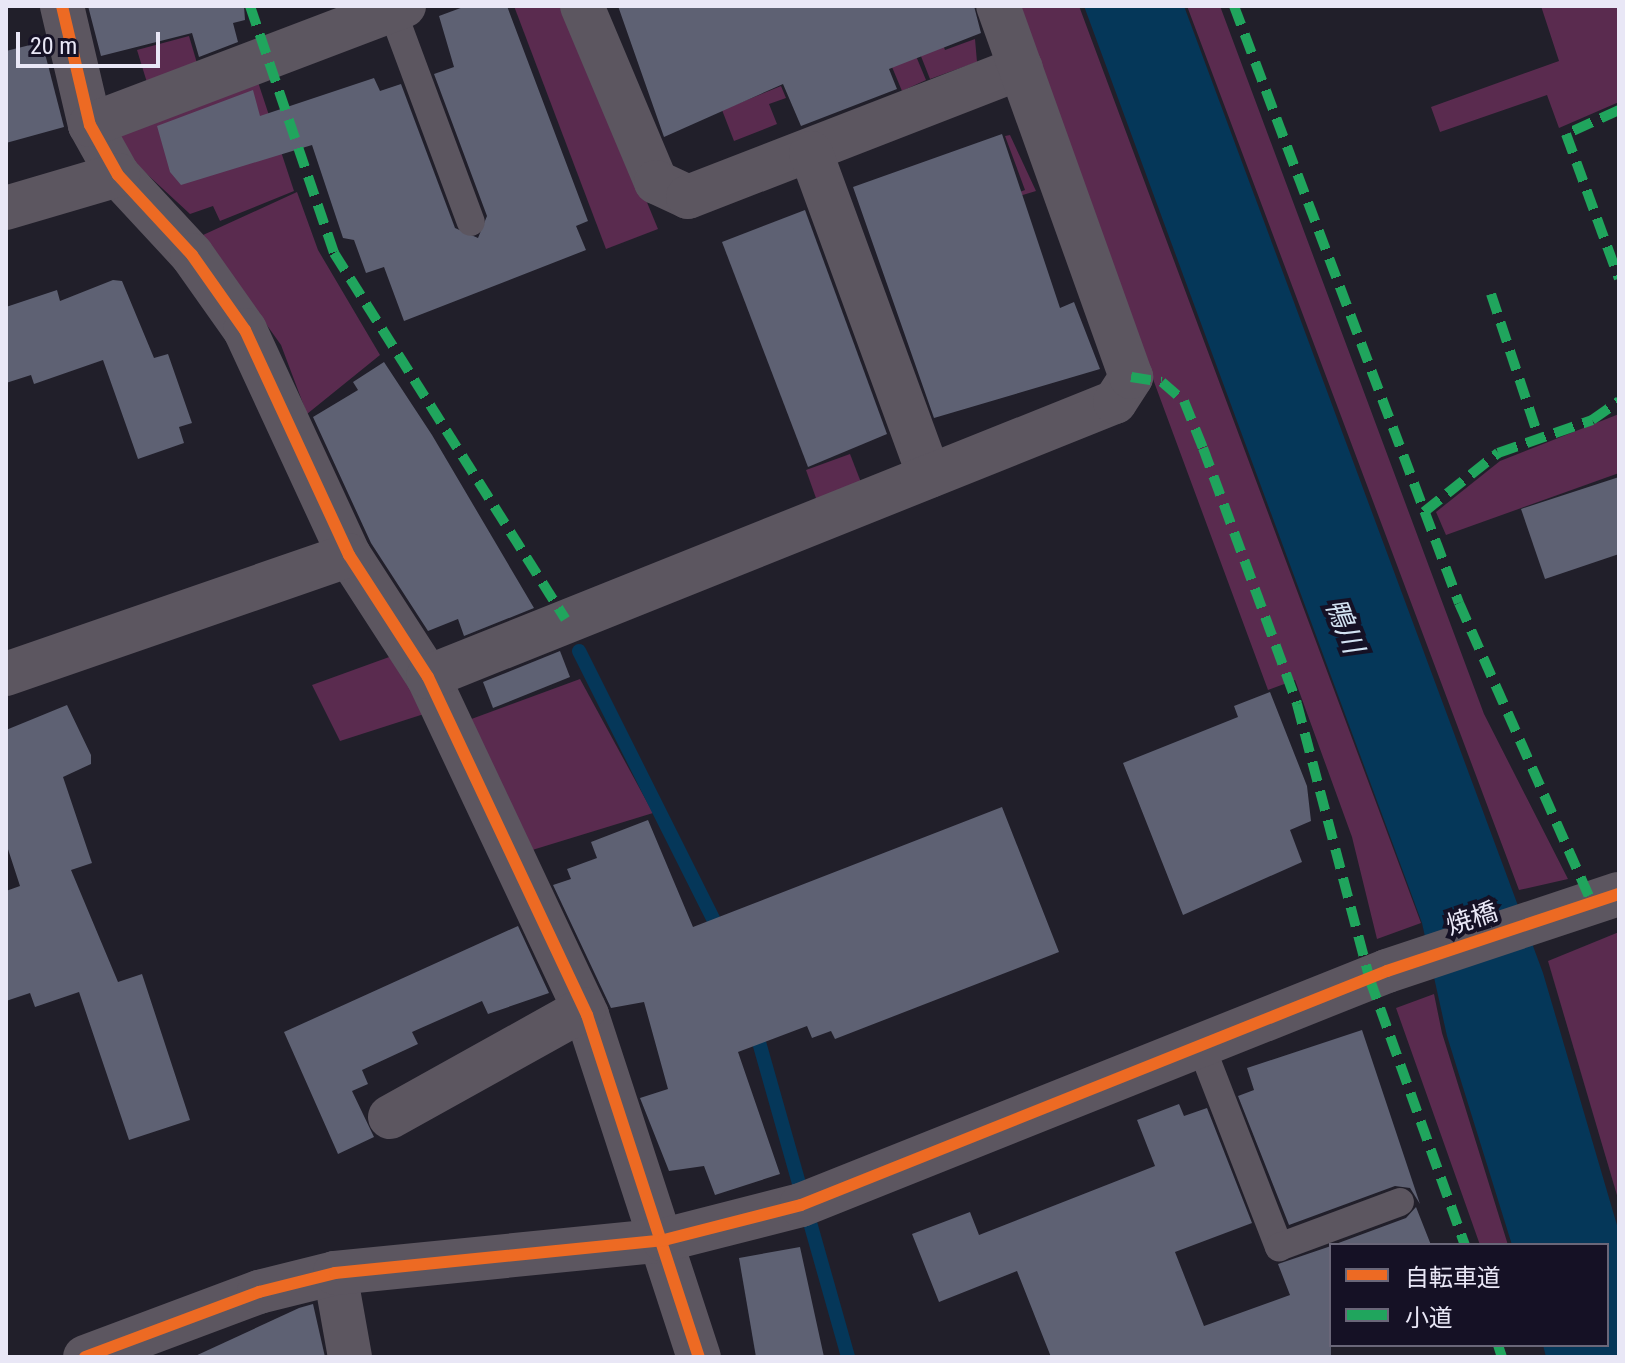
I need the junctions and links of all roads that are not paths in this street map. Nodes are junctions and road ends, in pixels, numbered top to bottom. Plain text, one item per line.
1 (62, 6) edge
2 (582, 6) edge
3 (998, 6) edge
4 (398, 8) edge
5 (1021, 68) junction
6 (90, 125) junction
7 (811, 153) junction
8 (118, 175) junction
9 (6, 208) edge
10 (471, 222) dead end
11 (929, 476) junction
12 (349, 555) junction
13 (6, 674) edge
14 (428, 677) junction
15 (1619, 894) edge
16 (584, 1009) junction
17 (1201, 1046) junction
18 (390, 1117) dead end
19 (1400, 1202) dead end
20 (664, 1240) junction
21 (335, 1273) junction
22 (85, 1357) edge
23 (350, 1357) edge
24 (699, 1357) edge

1 - 6 street
2 - 7 street
3 - 5 street
4 - 6 street
4 - 10 lane
5 - 7 street
5 - 11 street
6 - 8 street
7 - 11 street
8 - 9 street
8 - 12 street
11 - 14 street
12 - 13 street
12 - 14 street
14 - 16 street
15 - 17 street, 焼橋
16 - 18 street
16 - 20 street
17 - 19 lane
17 - 20 street, 焼橋
20 - 21 street, 焼橋
20 - 24 street
21 - 22 street, 焼橋
21 - 23 street

